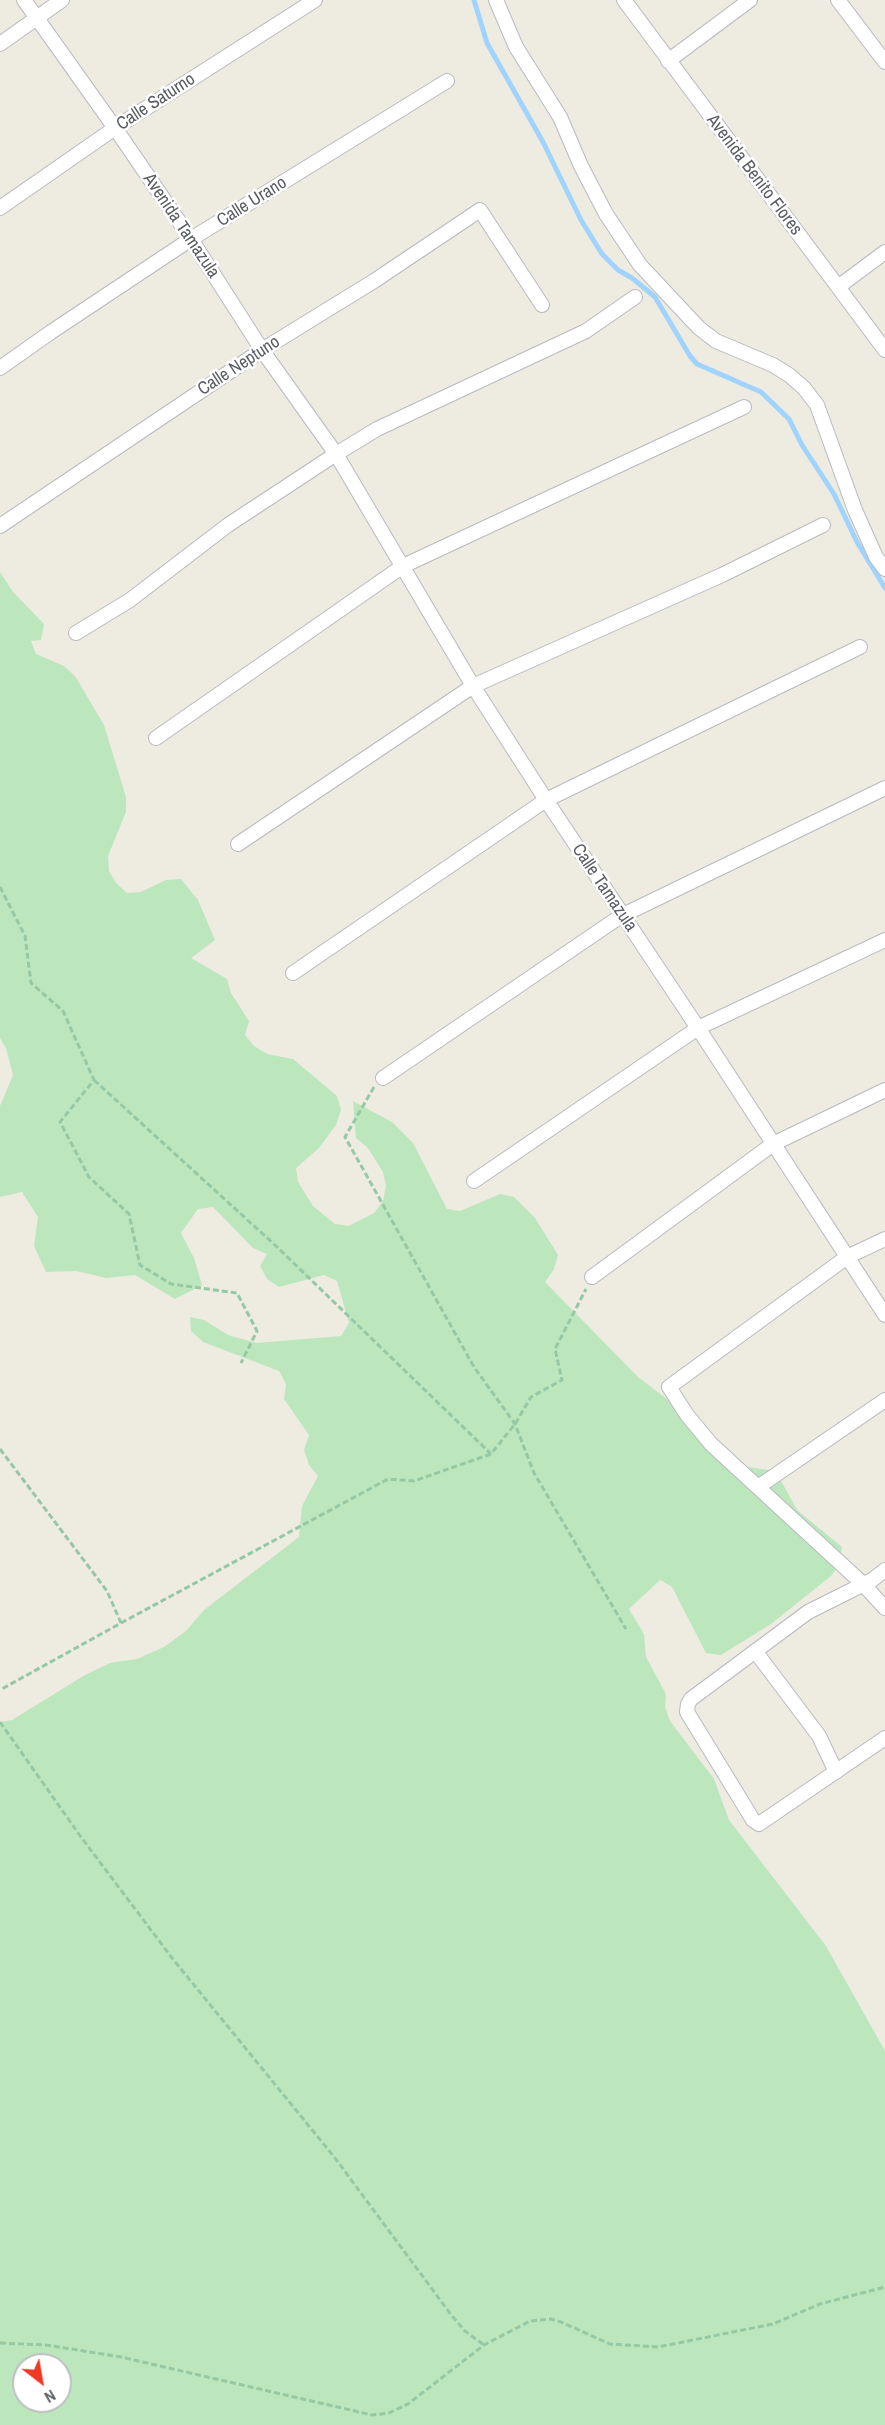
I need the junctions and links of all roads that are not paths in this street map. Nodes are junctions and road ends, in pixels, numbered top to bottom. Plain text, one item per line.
1 (24, 0) edge
2 (62, 0) edge
3 (315, 0) edge
4 (496, 0) edge
5 (624, 0) edge
6 (750, 0) edge
7 (838, 0) edge
8 (37, 17) junction
9 (0, 44) edge
10 (668, 61) junction
11 (885, 62) edge
12 (447, 81) dead end
13 (115, 128) junction
14 (0, 208) edge
15 (191, 239) junction
16 (885, 252) edge
17 (838, 287) junction
18 (635, 297) dead end
19 (543, 305) dead end
20 (262, 350) junction
21 (885, 350) edge
22 (0, 368) edge
23 (744, 407) dead end
24 (336, 453) junction
25 (823, 525) dead end
26 (0, 526) edge
27 (403, 566) junction
28 (885, 568) edge
29 (76, 633) dead end
30 (860, 647) dead end
31 (473, 686) junction
32 (156, 738) dead end
33 (885, 788) edge
34 (546, 800) junction
35 (238, 844) dead end
36 (621, 915) junction
37 (885, 939) edge
38 (293, 973) dead end
39 (698, 1028) junction
40 (383, 1078) road end
41 (885, 1090) edge
42 (773, 1144) junction
43 (474, 1181) dead end
44 (885, 1239) edge
45 (847, 1257) junction
46 (592, 1277) road end
47 (885, 1315) edge
48 (885, 1400) edge
49 (758, 1487) junction
50 (885, 1570) edge
51 (863, 1584) junction
52 (885, 1608) edge
53 (755, 1651) junction
54 (885, 1738) edge
55 (836, 1772) junction

1 - 8 street, Avenida Tamazula
2 - 8 street
3 - 13 street, Calle Saturno
4 - 28 street
5 - 10 street, Avenida Benito Flores
6 - 10 street
7 - 11 street
8 - 9 street
8 - 13 street, Avenida Tamazula
10 - 17 street, Avenida Benito Flores
12 - 15 street, Calle Urano
13 - 14 street, Calle Saturno
13 - 15 street, Avenida Tamazula
15 - 20 street, Avenida Tamazula
15 - 22 street, Calle Urano
16 - 17 street
17 - 21 street, Avenida Benito Flores
18 - 24 street
19 - 20 street, Calle Neptuno
20 - 24 street, Avenida Tamazula
20 - 26 street, Calle Neptuno
23 - 27 street
24 - 27 street, Calle Tamazula
24 - 29 street
25 - 31 street
27 - 31 street, Calle Tamazula
27 - 32 street
30 - 34 street
31 - 34 street, Calle Tamazula
31 - 35 street
33 - 36 street
34 - 36 street, Calle Tamazula
34 - 38 street
36 - 39 street, Calle Tamazula
36 - 40 street
37 - 39 street
39 - 42 street, Calle Tamazula
39 - 43 street
41 - 42 street
42 - 45 street, Calle Tamazula
42 - 46 street
44 - 45 street
45 - 47 street, Calle Tamazula
45 - 49 street
48 - 49 street
49 - 51 street
50 - 51 street
51 - 52 street
51 - 53 street
53 - 55 street
53 - 55 street
54 - 55 street

